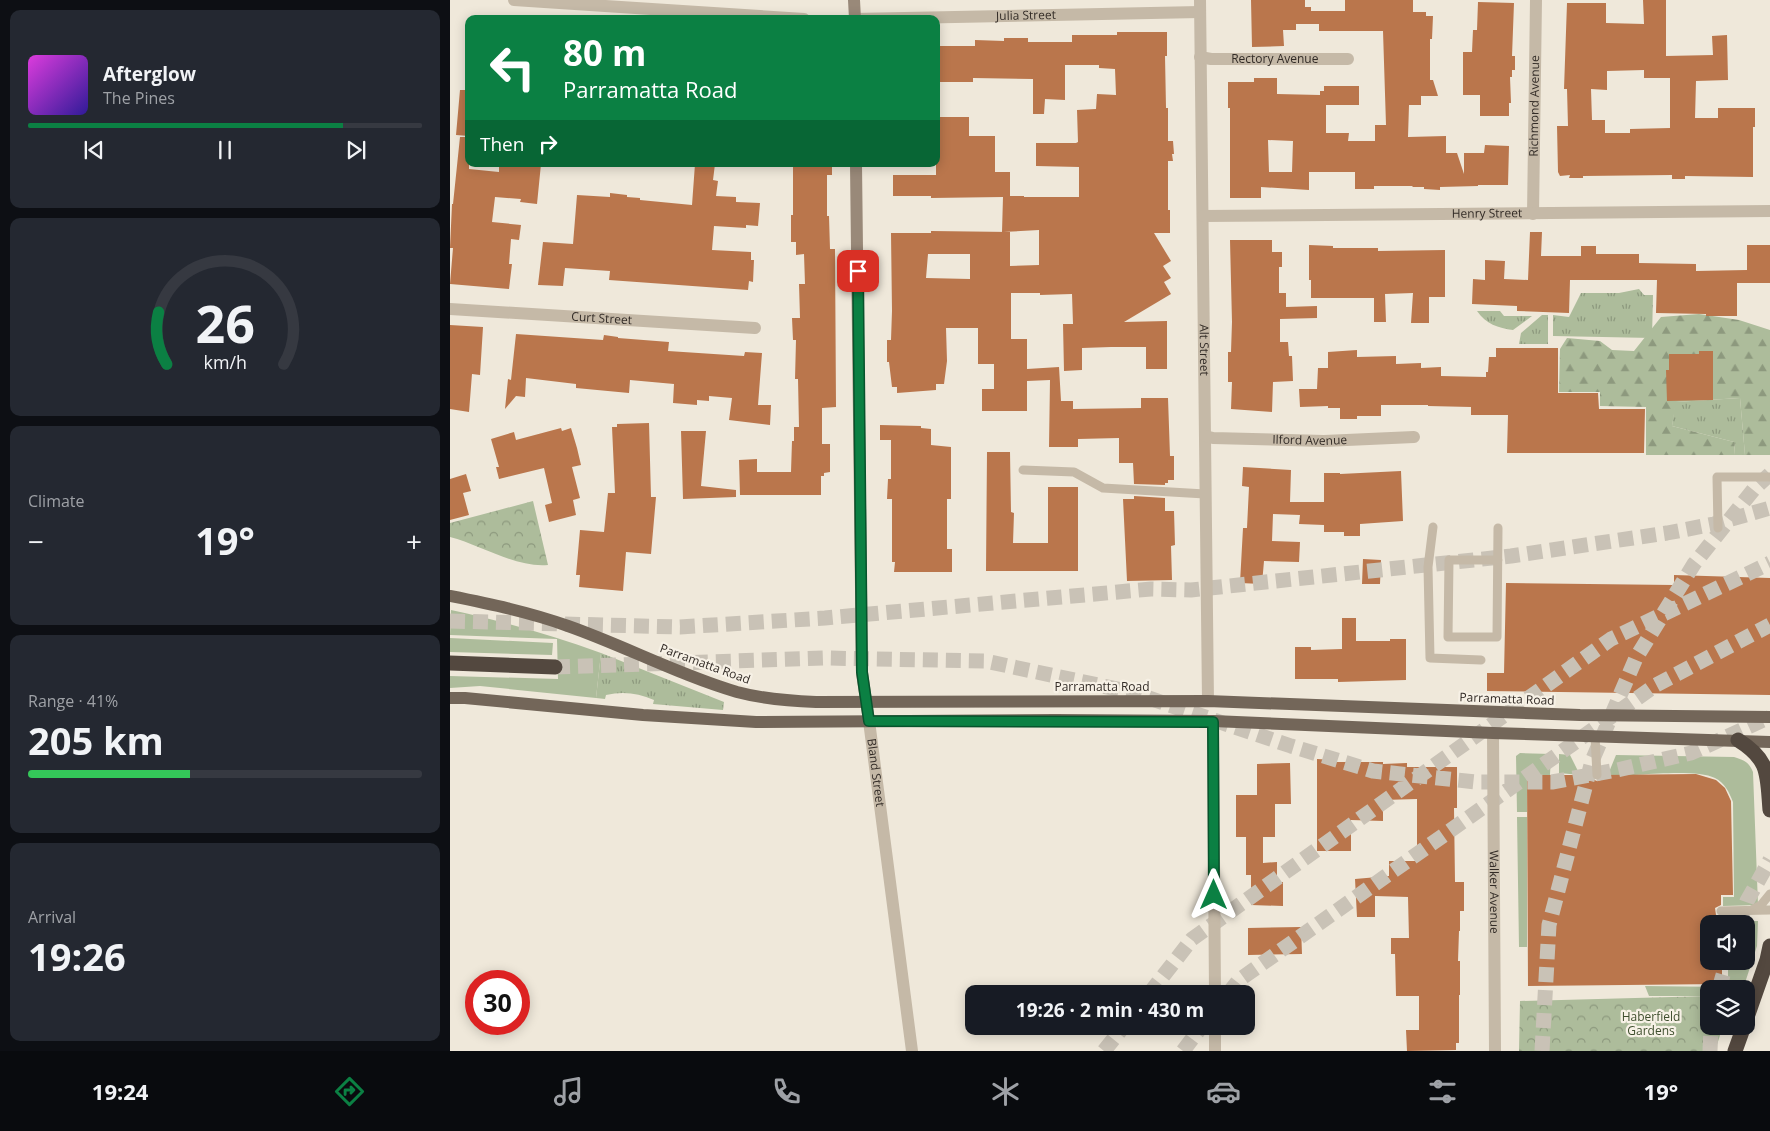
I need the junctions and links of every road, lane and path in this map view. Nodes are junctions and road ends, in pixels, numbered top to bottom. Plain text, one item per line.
1 (514, 0) edge
2 (854, 0) edge
3 (1536, 0) edge
4 (1200, 6) edge
5 (743, 15) edge
6 (854, 15) edge
7 (940, 16) edge
8 (1200, 57) junction
9 (1348, 59) dead end
10 (856, 167) edge
11 (1770, 211) edge
12 (1533, 214) junction
13 (1203, 216) junction
14 (450, 309) edge
15 (755, 328) dead end
16 (1205, 436) junction
17 (1414, 437) dead end
18 (1023, 470) dead end
19 (1770, 476) edge
20 (1205, 494) junction
21 (1433, 528) dead end
22 (1498, 528) dead end
23 (1718, 528) dead end
24 (1498, 560) junction
25 (450, 596) edge
26 (1481, 660) dead end
27 (450, 663) edge
28 (555, 667) tunnel mouth
29 (450, 698) edge
30 (1208, 701) junction
31 (866, 702) junction
32 (1770, 716) edge
33 (869, 721) junction
34 (1213, 722) junction
35 (1493, 733) junction
36 (1595, 736) junction
37 (1738, 740) junction
38 (1770, 742) edge
39 (1597, 775) tunnel mouth
40 (1770, 810) edge
41 (1770, 894) edge
42 (1770, 910) edge
43 (1721, 911) dead end
44 (1749, 911) junction
45 (1770, 946) edge
46 (1215, 985) edge
47 (1755, 994) edge
48 (1215, 1035) edge
49 (1741, 1035) edge
50 (912, 1051) edge
51 (1215, 1051) edge
52 (1495, 1051) edge
53 (1735, 1051) edge

1 - 5 street
2 - 6 street
3 - 12 street, Richmond Avenue
4 - 7 street, Julia Street
4 - 8 street, Alt Street
8 - 9 street, Rectory Avenue
8 - 13 street, Alt Street
10 - 31 street, Bland Street
11 - 12 street, Henry Street
12 - 13 street, Henry Street
13 - 16 street, Alt Street
14 - 15 street, Curt Street
16 - 17 street, Ilford Avenue
16 - 20 street, Alt Street
18 - 20 lane
19 - 23 lane
20 - 30 street, Alt Street
21 - 26 lane
22 - 24 lane
24 - 24 lane
25 - 31 main road, Parramatta Road
27 - 28 highway
29 - 33 main road
30 - 31 main road, Parramatta Road
30 - 32 main road, Parramatta Road
31 - 33 street, Bland Street
33 - 34 main road
33 - 50 street, Bland Street
34 - 35 main road
34 - 46 street
35 - 36 main road
35 - 52 street, Walker Avenue
36 - 37 main road
36 - 39 lane
37 - 38 main road
37 - 40 highway
41 - 44 lane
42 - 44 lane
43 - 44 lane
45 - 47 highway
48 - 51 street
49 - 53 highway

